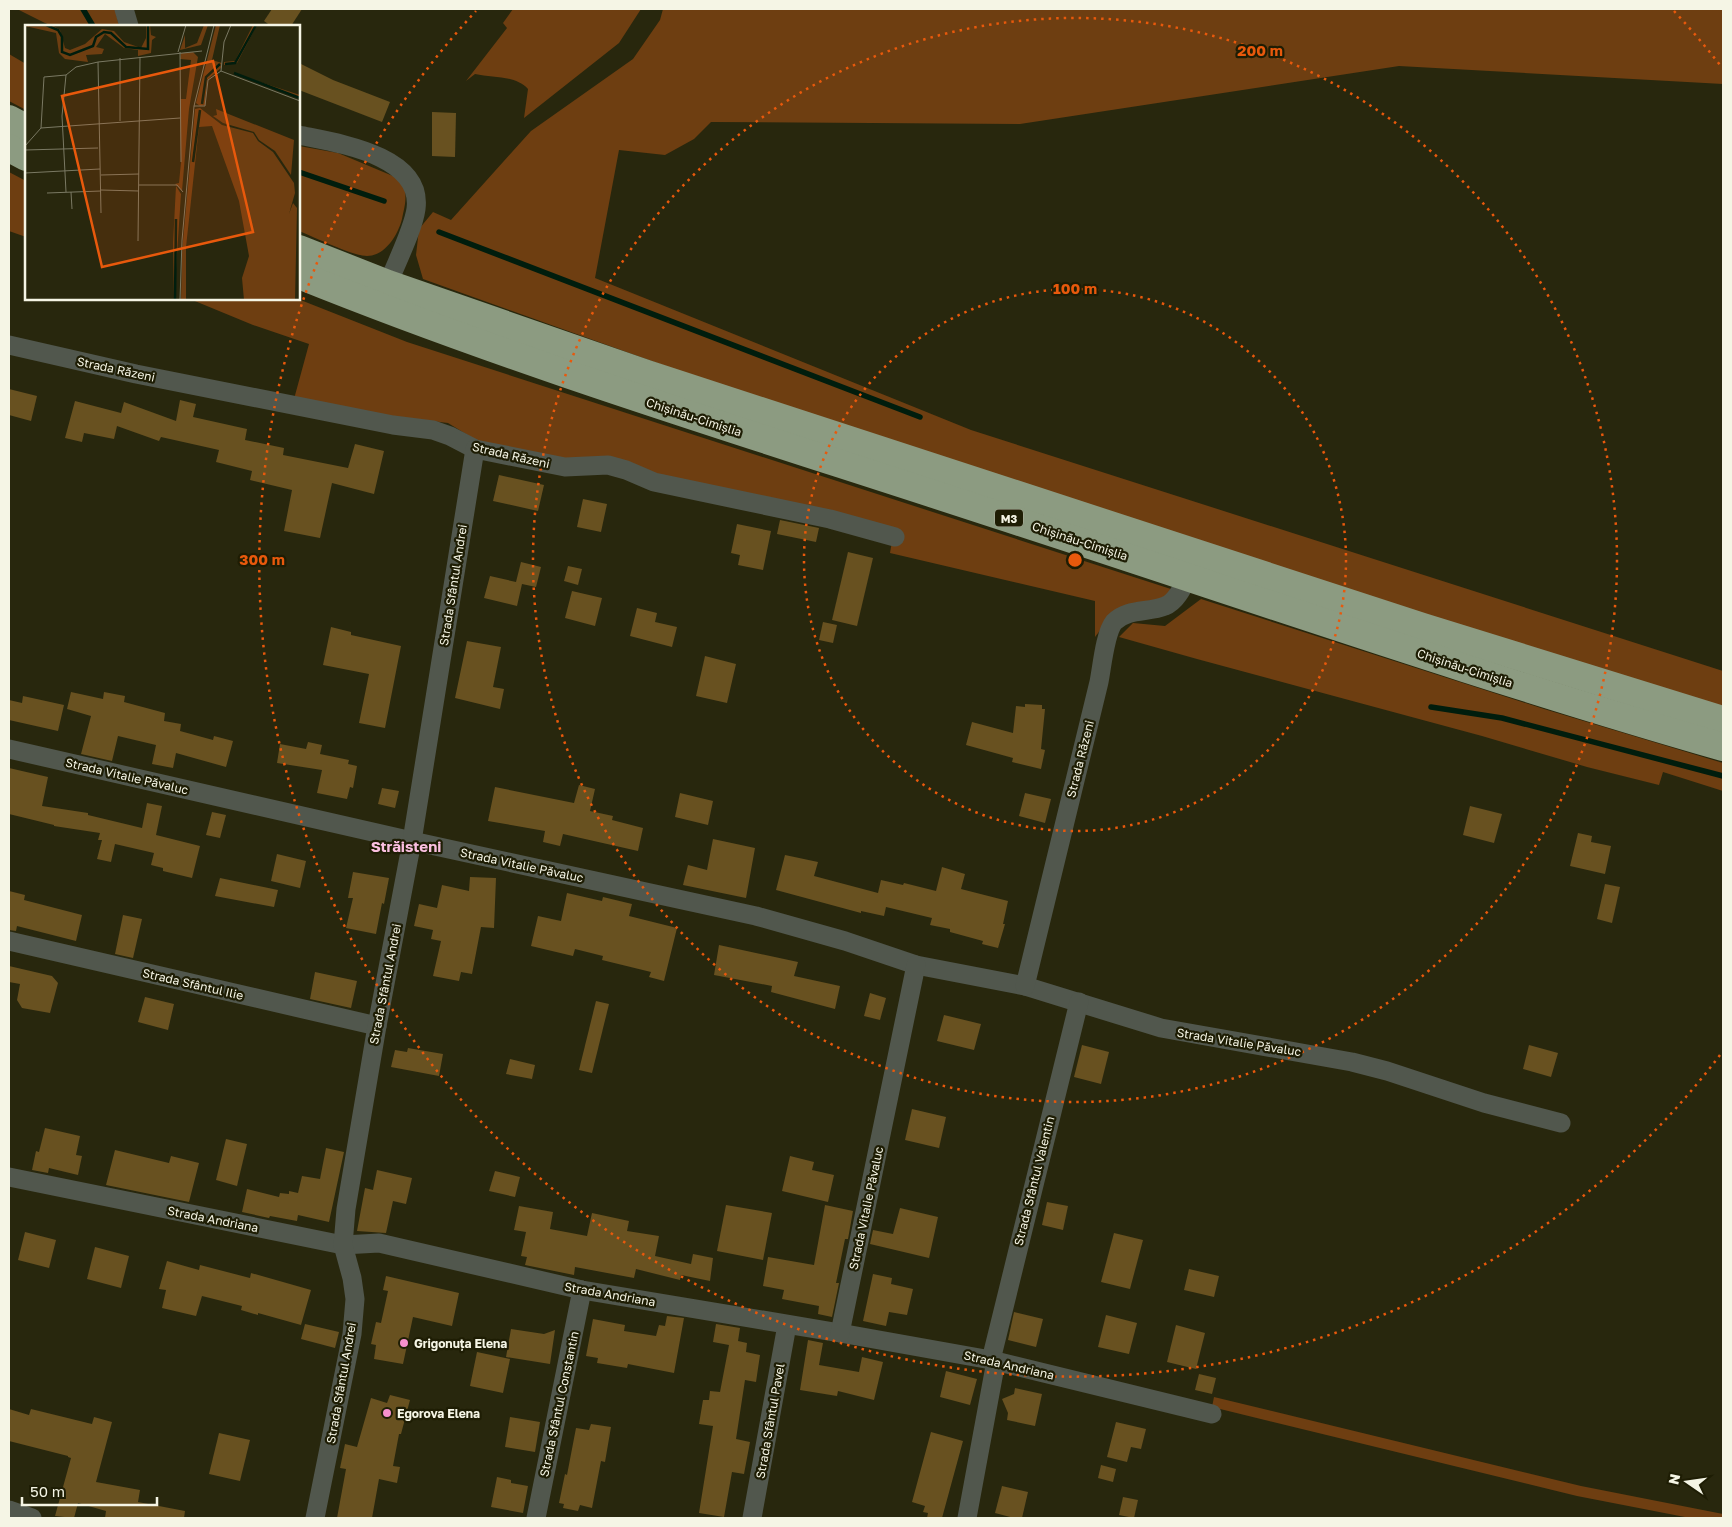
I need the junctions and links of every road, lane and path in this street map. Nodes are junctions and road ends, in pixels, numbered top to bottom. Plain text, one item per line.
1 (124, 9) edge
2 (129, 25) edge
3 (9, 119) edge
4 (25, 127) edge
5 (300, 135) edge
6 (9, 148) edge
7 (25, 157) edge
8 (300, 249) edge
9 (300, 275) edge
10 (388, 284) junction
11 (9, 345) edge
12 (475, 449) junction
13 (895, 536) dead end
14 (1188, 576) junction
15 (1723, 720) edge
16 (1723, 747) edge
17 (9, 749) edge
18 (412, 840) junction
19 (9, 941) edge
20 (916, 965) junction
21 (1026, 986) junction
22 (1079, 1002) junction
23 (377, 1026) junction
24 (1561, 1123) dead end
25 (9, 1177) edge
26 (343, 1245) junction
27 (582, 1290) junction
28 (787, 1325) junction
29 (840, 1333) junction
30 (993, 1361) junction
31 (1212, 1414) dead end
32 (9, 1510) edge
33 (32, 1518) edge
34 (315, 1518) edge
35 (536, 1518) edge
36 (752, 1518) edge
37 (967, 1518) edge

1 - 2 street
3 - 4 highway
5 - 10 street
6 - 7 highway
8 - 10 highway, Chișinău-Cimișlia / M3
9 - 14 highway, Chișinău-Cimișlia / M3
10 - 15 highway, Chișinău-Cimișlia / M3
11 - 12 street, Strada Răzeni
12 - 13 street, Strada Răzeni
12 - 18 street, Strada Sfântul Andrei
14 - 16 highway, Chișinău-Cimișlia / M3
14 - 21 street, Strada Răzeni
17 - 18 street, Strada Vitalie Păvaluc
18 - 20 street, Strada Vitalie Păvaluc
18 - 23 street, Strada Sfântul Andrei
19 - 23 street, Strada Sfântul Ilie
20 - 21 street, Strada Vitalie Păvaluc
20 - 29 street, Strada Vitalie Păvaluc
21 - 22 street, Strada Vitalie Păvaluc
22 - 24 street, Strada Vitalie Păvaluc
22 - 30 street, Strada Sfântul Valentin
23 - 26 street, Strada Sfântul Andrei
25 - 26 street, Strada Andriana
26 - 27 street, Strada Andriana
26 - 34 street, Strada Sfântul Andrei
27 - 28 street, Strada Andriana
27 - 35 street, Strada Sfântul Constantin
28 - 29 street, Strada Andriana
28 - 36 street, Strada Sfântul Pavel
29 - 30 street, Strada Andriana
30 - 31 street, Strada Andriana
30 - 37 street, Strada Sfântul Valentin
32 - 33 street

